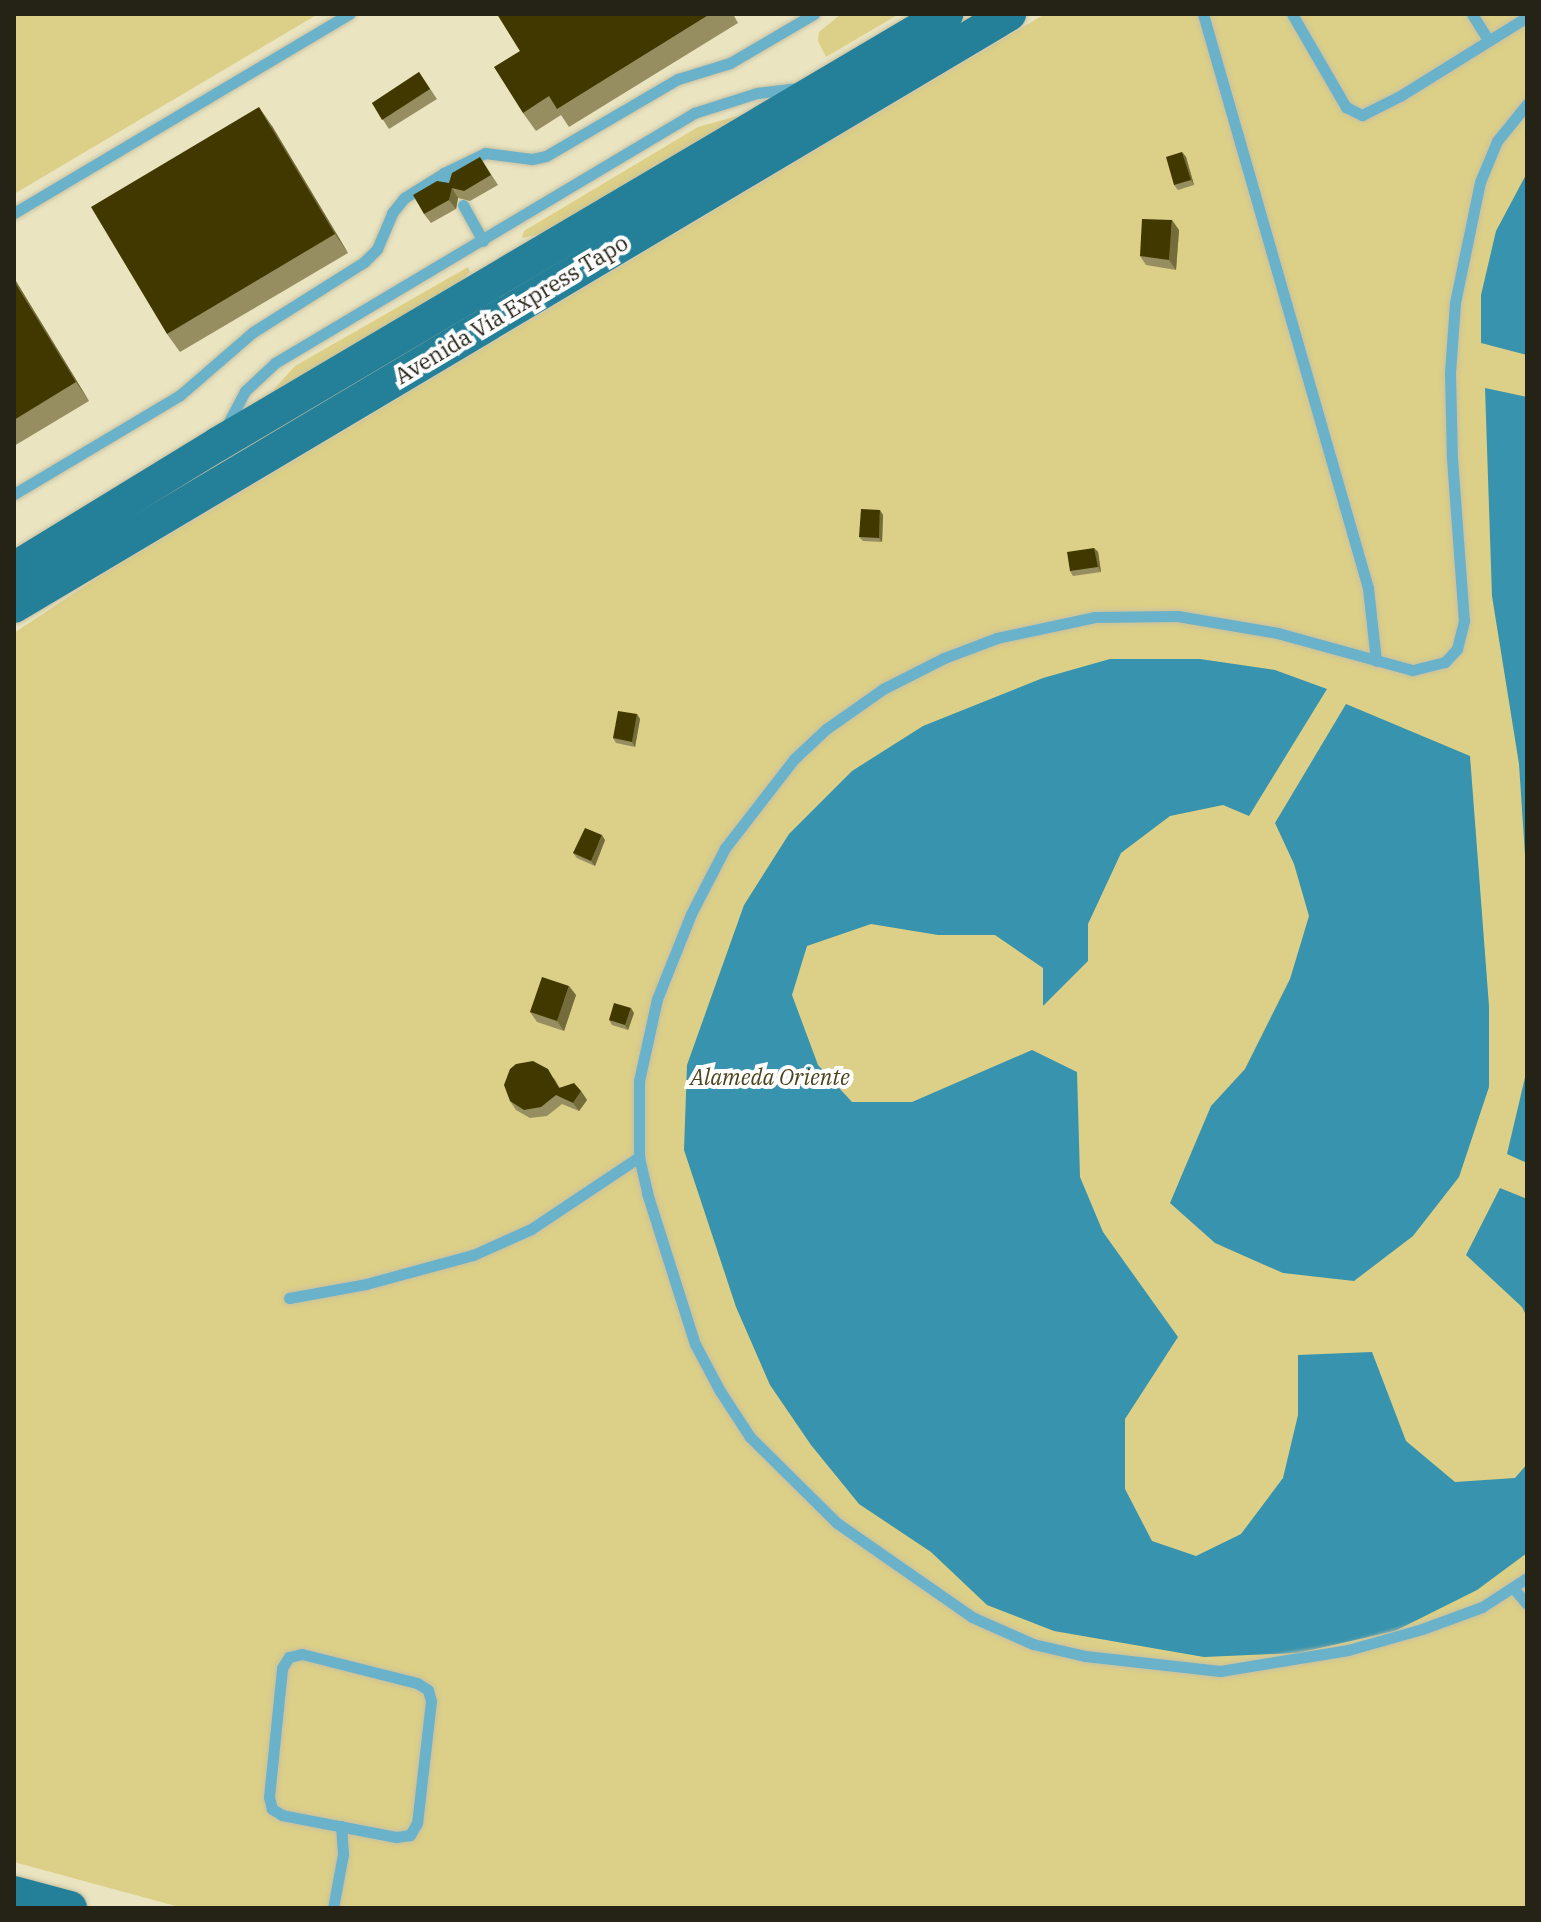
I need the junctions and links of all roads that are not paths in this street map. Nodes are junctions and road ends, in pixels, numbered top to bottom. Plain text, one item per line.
1 (349, 14) edge
2 (814, 14) edge
3 (946, 14) edge
4 (1009, 14) edge
5 (1203, 14) edge
6 (1292, 14) edge
7 (1472, 14) edge
8 (1527, 17) edge
9 (1488, 40) junction
10 (826, 85) junction
11 (1527, 104) edge
12 (444, 173) junction
13 (451, 186) edge
14 (463, 205) edge
15 (14, 213) edge
16 (483, 241) junction
17 (218, 444) junction
18 (14, 494) edge
19 (14, 569) edge
20 (14, 606) edge
21 (1376, 661) junction
22 (639, 1157) junction
23 (289, 1298) dead end
24 (1527, 1578) edge
25 (1514, 1589) junction
26 (1527, 1604) edge
27 (341, 1826) junction
28 (14, 1893) edge
29 (70, 1908) edge
30 (333, 1908) edge

1 - 15 lane
2 - 12 lane
3 - 10 main road, Avenida Vía Express Tapo
4 - 20 main road, Avenida Vía Express Tapo
5 - 21 lane
6 - 9 lane
7 - 9 lane
8 - 9 lane
10 - 16 lane
10 - 17 main road, Avenida Vía Express Tapo
11 - 21 lane
12 - 13 lane
12 - 18 lane
14 - 16 lane
16 - 17 lane
17 - 19 main road, Avenida Vía Express Tapo
21 - 22 lane
22 - 23 lane
22 - 25 lane
24 - 25 lane
25 - 26 lane
27 - 27 lane
27 - 30 lane
28 - 29 main road

